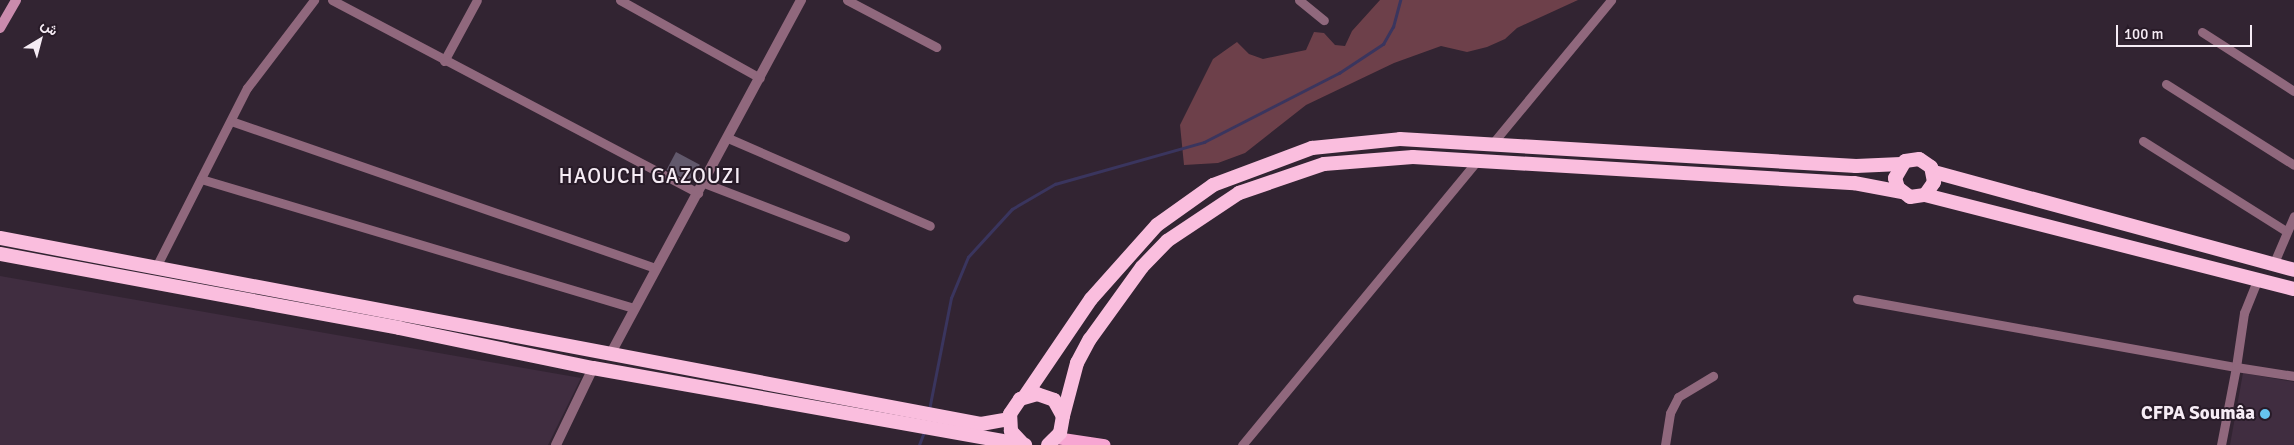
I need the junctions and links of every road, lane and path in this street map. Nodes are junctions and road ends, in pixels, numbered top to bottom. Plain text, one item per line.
1 (16, 0) edge
2 (314, 0) edge
3 (332, 0) edge
4 (477, 0) edge
5 (620, 0) edge
6 (801, 0) edge
7 (847, 0) edge
8 (1298, 0) edge
9 (1611, 0) edge
10 (1324, 20) dead end
11 (0, 28) edge
12 (2202, 32) dead end
13 (936, 47) dead end
14 (444, 61) junction
15 (760, 78) junction
16 (2166, 84) dead end
17 (2294, 91) edge
18 (230, 121) junction
19 (728, 138) junction
20 (2144, 141) dead end
21 (1492, 144) junction
22 (1477, 161) junction
23 (1901, 164) junction
24 (2294, 165) edge
25 (1934, 172) junction
26 (201, 179) junction
27 (704, 183) junction
28 (1902, 192) junction
29 (698, 193) junction
30 (1925, 195) junction
31 (2294, 216) edge
32 (930, 226) dead end
33 (2286, 231) junction
34 (845, 237) dead end
35 (0, 238) edge
36 (0, 254) edge
37 (2273, 265) junction
38 (654, 268) junction
39 (155, 269) junction
40 (2294, 270) edge
41 (2258, 281) junction
42 (2294, 289) edge
43 (1857, 299) dead end
44 (633, 308) junction
45 (611, 352) junction
46 (2236, 367) junction
47 (593, 368) junction
48 (1713, 376) dead end
49 (2294, 376) edge
50 (1025, 396) junction
51 (1062, 416) junction
52 (1009, 419) junction
53 (939, 423) junction
54 (1052, 442) edge
55 (556, 445) edge
56 (1024, 445) edge
57 (1104, 445) edge
58 (1242, 445) edge
59 (1665, 445) edge
60 (2221, 445) edge

1 - 11 main road
2 - 18 street
3 - 14 street
4 - 14 street
5 - 15 street
6 - 15 street
7 - 13 street
8 - 10 street
9 - 21 street
12 - 17 street
14 - 29 street
15 - 19 street
16 - 24 street
18 - 26 street
18 - 38 street
19 - 27 street
19 - 32 street
20 - 33 street
21 - 23 highway
21 - 50 highway
22 - 28 highway
22 - 51 highway
22 - 58 street
23 - 25 highway
23 - 28 highway
25 - 30 highway
25 - 37 highway
26 - 39 street
26 - 44 street
27 - 29 street
27 - 34 street
28 - 30 highway
29 - 38 street
30 - 41 highway
31 - 33 street
33 - 37 street
35 - 39 highway
36 - 47 highway
37 - 40 highway
38 - 44 street
39 - 45 highway
41 - 42 highway
41 - 46 street
43 - 46 street
44 - 45 street
45 - 53 highway
46 - 49 street
46 - 60 street
47 - 53 highway
47 - 55 street
48 - 59 street
50 - 51 highway
50 - 52 highway
51 - 54 highway
52 - 53 highway
52 - 56 highway
53 - 56 highway
54 - 57 main road

